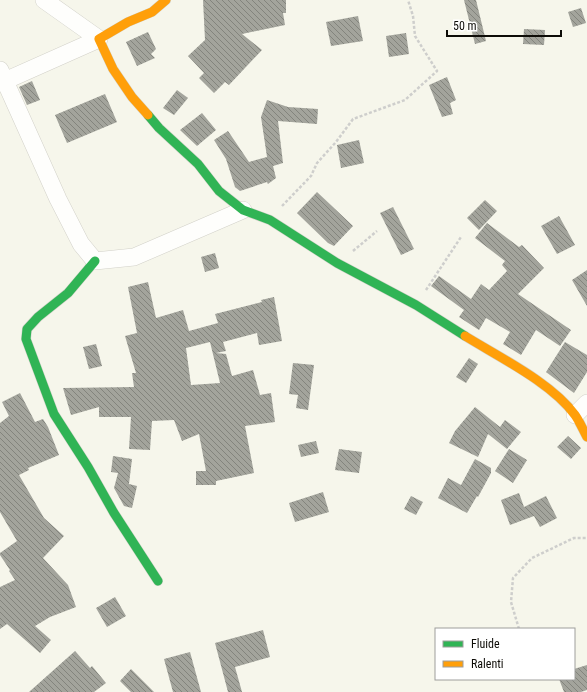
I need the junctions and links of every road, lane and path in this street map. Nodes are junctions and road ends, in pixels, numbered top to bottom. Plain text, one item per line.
1 (44, 0) edge
2 (166, 0) edge
3 (408, 0) edge
4 (99, 39) junction
5 (2, 78) edge
6 (243, 210) junction
7 (270, 220) junction
8 (377, 232) dead end
9 (462, 237) dead end
10 (95, 261) junction
11 (337, 264) junction
12 (416, 305) junction
13 (587, 403) edge
14 (575, 415) junction
15 (587, 437) edge
16 (587, 538) edge
17 (158, 581) dead end
18 (519, 628) edge

1 - 4 street
2 - 4 street
3 - 7 path
4 - 5 street
4 - 6 street
5 - 10 street
6 - 7 street
6 - 10 street
7 - 11 street
8 - 11 path
9 - 12 path
10 - 17 street
11 - 12 street
12 - 14 street
13 - 14 street
14 - 15 street
16 - 18 path

